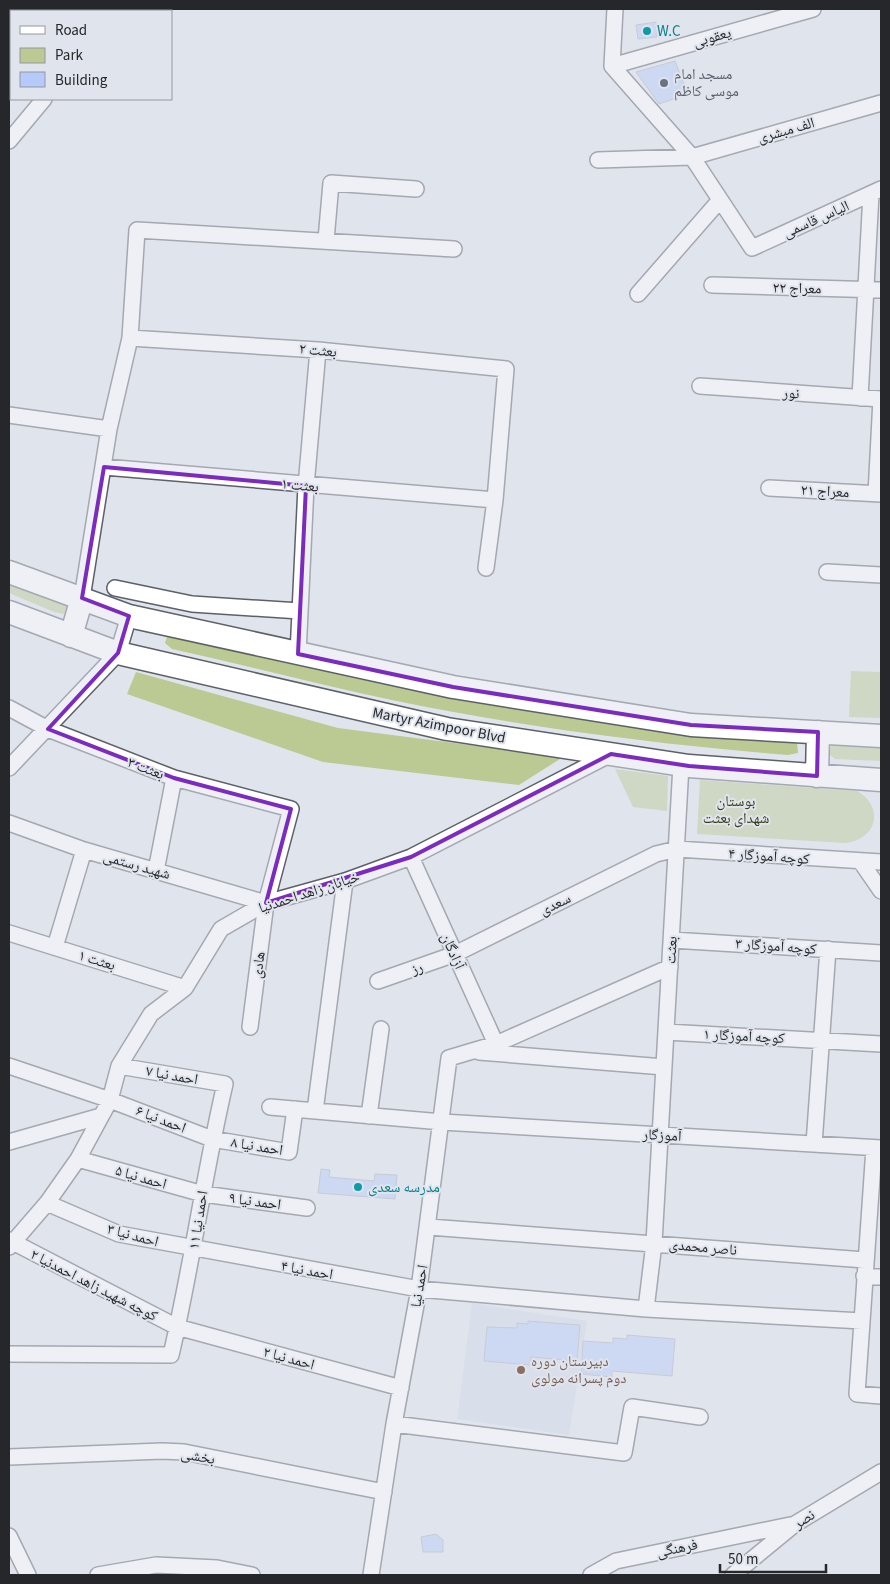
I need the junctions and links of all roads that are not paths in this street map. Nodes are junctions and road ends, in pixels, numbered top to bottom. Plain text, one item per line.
1 (615, 9) edge
2 (813, 9) edge
3 (612, 66) junction
4 (43, 100) edge
5 (881, 103) edge
6 (9, 141) edge
7 (692, 157) junction
8 (598, 160) dead end
9 (416, 189) dead end
10 (876, 192) edge
11 (720, 200) junction
12 (326, 240) junction
13 (454, 249) dead end
14 (712, 286) dead end
15 (874, 290) edge
16 (638, 294) dead end
17 (130, 338) junction
18 (318, 350) junction
19 (700, 386) dead end
20 (860, 398) junction
21 (881, 399) edge
22 (9, 415) edge
23 (109, 429) junction
24 (104, 467) junction
25 (306, 486) junction
26 (770, 488) dead end
27 (878, 494) edge
28 (495, 500) junction
29 (486, 568) dead end
30 (9, 572) edge
31 (827, 572) dead end
32 (881, 575) edge
33 (114, 588) dead end
34 (82, 598) junction
35 (300, 611) junction
36 (9, 612) edge
37 (129, 616) junction
38 (71, 636) junction
39 (118, 653) junction
40 (298, 654) junction
41 (9, 708) edge
42 (48, 729) junction
43 (818, 732) junction
44 (881, 736) edge
45 (611, 754) junction
46 (681, 765) junction
47 (9, 768) edge
48 (817, 776) junction
49 (174, 778) junction
50 (881, 780) edge
51 (290, 809) joint
52 (9, 824) edge
53 (677, 849) junction
54 (84, 850) junction
55 (656, 854) joint
56 (411, 857) junction
57 (861, 862) junction
58 (881, 862) edge
59 (156, 871) junction
60 (345, 880) junction
61 (881, 891) edge
62 (266, 903) junction
63 (9, 933) edge
64 (672, 940) junction
65 (56, 947) junction
66 (828, 950) junction
67 (881, 953) edge
68 (455, 954) junction
69 (670, 967) junction
70 (378, 981) dead end
71 (185, 988) junction
72 (250, 1027) dead end
73 (381, 1029) dead end
74 (666, 1032) junction
75 (821, 1040) junction
76 (496, 1044) junction
77 (881, 1044) edge
78 (471, 1052) junction
79 (9, 1066) edge
80 (119, 1066) junction
81 (664, 1067) junction
82 (225, 1084) joint
83 (110, 1100) junction
84 (270, 1107) dead end
85 (295, 1109) junction
86 (315, 1111) junction
87 (101, 1116) junction
88 (369, 1116) junction
89 (442, 1122) junction
90 (661, 1135) junction
91 (212, 1139) junction
92 (9, 1142) edge
93 (814, 1144) junction
94 (878, 1148) edge
95 (78, 1160) junction
96 (203, 1194) junction
97 (47, 1203) junction
98 (307, 1208) dead end
99 (429, 1227) junction
100 (10, 1243) edge
101 (654, 1243) junction
102 (194, 1250) junction
103 (865, 1260) junction
104 (864, 1276) junction
105 (881, 1277) edge
106 (419, 1290) junction
107 (646, 1309) junction
108 (862, 1321) junction
109 (177, 1327) junction
110 (9, 1354) edge
111 (401, 1388) junction
112 (881, 1396) edge
113 (700, 1417) dead end
114 (394, 1424) junction
115 (9, 1457) edge
116 (881, 1472) edge
117 (384, 1492) junction
118 (795, 1524) junction
119 (9, 1536) edge
120 (156, 1570) edge
121 (217, 1572) edge
122 (28, 1575) edge
123 (98, 1575) edge
124 (252, 1575) edge
125 (371, 1575) edge
126 (591, 1575) edge
127 (733, 1575) edge

1 - 3 street
2 - 3 street, یعقوبی
3 - 7 street
4 - 6 street
5 - 7 street, الف مبشری
7 - 8 street, الف مبشری
7 - 11 street
9 - 12 street
10 - 11 street, الیاس قاسمی
10 - 15 street
11 - 16 street
12 - 13 street
12 - 17 street
14 - 15 street, معراج ۲۲
15 - 20 street
17 - 18 street, بعثت ۲
17 - 23 street
18 - 25 street
18 - 28 street, بعثت ۲
19 - 20 street, نور
20 - 21 street, نور
21 - 27 street
22 - 23 street
23 - 24 street
24 - 25 street, بعثت ۱
24 - 34 street
25 - 28 street, بعثت ۱
25 - 35 street
26 - 27 street, معراج ۲۱
28 - 29 street
30 - 34 main road
31 - 32 street
33 - 35 street
34 - 37 main road
34 - 38 main road
35 - 40 street
36 - 38 main road, Martyr Azimpoor Blvd
37 - 39 street
37 - 40 main road
38 - 39 main road, Martyr Azimpoor Blvd
39 - 42 street
39 - 45 main road, Martyr Azimpoor Blvd
40 - 43 main road
41 - 42 street, بعثت ۳
42 - 47 street
42 - 49 street, بعثت ۳
43 - 44 main road
43 - 48 main road
45 - 46 main road, Martyr Azimpoor Blvd
45 - 56 street, خیابان زاهد احمدنیا
46 - 48 main road, Martyr Azimpoor Blvd
46 - 53 street, بعثت
48 - 50 main road, Martyr Azimpoor Blvd
49 - 51 street, بعثت ۳
49 - 59 street
51 - 62 street, هادی
52 - 54 street, شهید رستمی
53 - 55 street, کوچه آموزگار ۴
53 - 57 street, کوچه آموزگار ۴
53 - 64 street, بعثت
54 - 59 street, شهید رستمی
54 - 65 street
55 - 68 street, سعدی
56 - 60 street, خیابان زاهد احمدنیا
56 - 68 street, آزادگان
57 - 58 street, کوچه آموزگار ۴
57 - 61 street
59 - 62 street, شهید رستمی
60 - 62 street, خیابان زاهد احمدنیا
60 - 86 street
62 - 71 street, خیابان زاهد احمدنیا
62 - 72 street, هادی
63 - 65 street, بعثت ۱
64 - 66 street, کوچه آموزگار ۳
64 - 69 street, بعثت
65 - 71 street, بعثت ۱
66 - 67 street, کوچه آموزگار ۳
66 - 75 street
68 - 70 street, رز
68 - 76 street, آزادگان
69 - 74 street, بعثت
69 - 76 street
71 - 80 street, خیابان زاهد احمدنیا
73 - 88 street
74 - 75 street, کوچه آموزگار ۱
74 - 81 street, بعثت
75 - 77 street, کوچه آموزگار ۱
75 - 93 street
76 - 78 street
78 - 81 street
78 - 89 street, احمد نیا
79 - 83 street, احمد نیا ۶
80 - 82 street, احمد نیا ۷
80 - 83 street, خیابان زاهد احمدنیا
81 - 90 street, بعثت
82 - 91 street, احمد نیا ۱۱
83 - 87 street, خیابان زاهد احمدنیا
83 - 91 street, احمد نیا ۶
84 - 85 street
85 - 86 street
85 - 91 street, احمد نیا ۸
86 - 88 street
87 - 92 street
87 - 95 street, خیابان زاهد احمدنیا
88 - 89 street
89 - 90 street, آموزگار
89 - 99 street, احمد نیا
90 - 93 street, آموزگار
90 - 101 street, بعثت
91 - 96 street, احمد نیا ۱۱
93 - 94 street, آموزگار
94 - 103 street
95 - 96 street, احمد نیا ۵
95 - 97 street, خیابان زاهد احمدنیا
96 - 98 street, احمد نیا ۹
96 - 102 street, احمد نیا ۱۱
97 - 100 street, خیابان زاهد احمدنیا
97 - 102 street, احمد نیا ۳
99 - 101 street, ناصر محمدی
99 - 106 street, احمد نیا
100 - 109 street, کوچه شهید زاهد احمدنیا ۲
101 - 103 street, ناصر محمدی
101 - 107 street, بعثت
102 - 106 street, احمد نیا ۴
102 - 109 street, احمد نیا ۱۱
103 - 104 street
104 - 105 street
104 - 108 street
106 - 107 street, احمد نیا ۴
106 - 111 street, احمد نیا
107 - 108 street, احمد نیا ۴
108 - 112 street
109 - 110 street, احمد نیا ۱۱
109 - 111 street, احمد نیا ۲
111 - 114 street, احمد نیا
113 - 114 street
114 - 117 street, احمد نیا
115 - 117 street, بخشی
116 - 118 street, نصر
117 - 125 street, احمد نیا
118 - 126 street, فرهنگی
118 - 127 street, نصر
119 - 122 street
120 - 121 street
120 - 123 street
121 - 124 street

